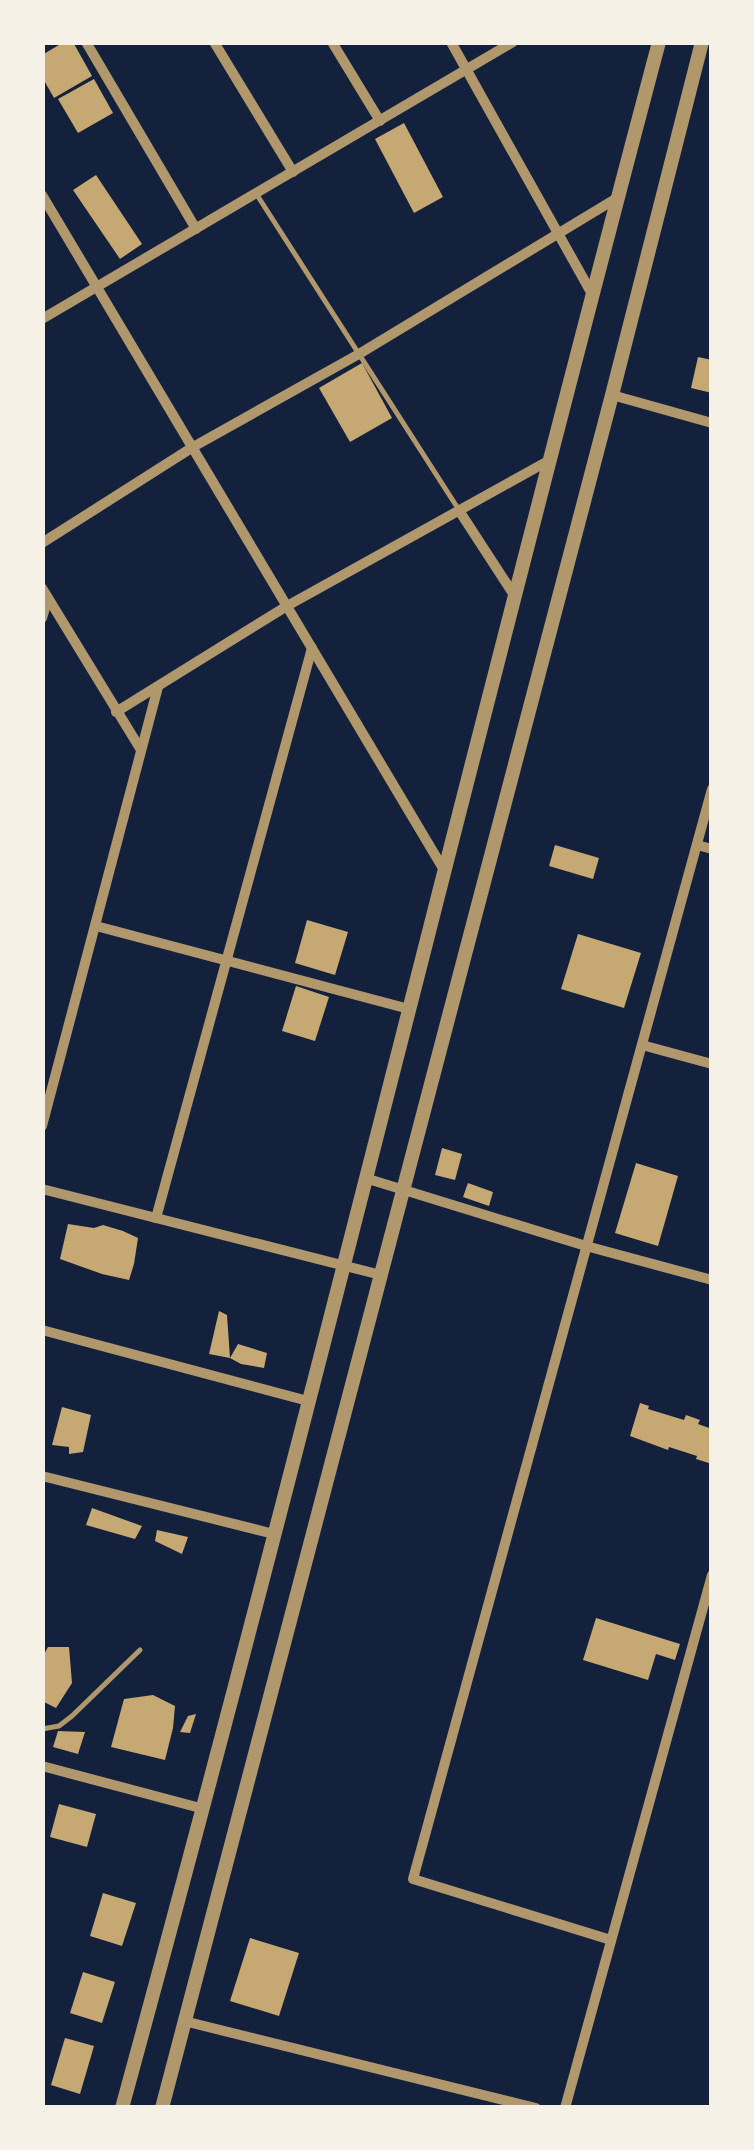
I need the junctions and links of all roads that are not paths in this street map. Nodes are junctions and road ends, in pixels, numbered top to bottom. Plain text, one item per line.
1 (86, 42) edge
2 (214, 42) edge
3 (332, 42) edge
4 (451, 42) edge
5 (513, 42) edge
6 (659, 42) edge
7 (702, 42) edge
8 (466, 70) junction
9 (380, 121) junction
10 (293, 172) junction
11 (256, 194) junction
12 (42, 195) edge
13 (617, 198) junction
14 (196, 229) junction
15 (558, 234) junction
16 (97, 287) junction
17 (592, 294) junction
18 (42, 319) edge
19 (359, 354) junction
20 (612, 395) junction
21 (712, 423) edge
22 (192, 447) junction
23 (548, 461) junction
24 (460, 512) junction
25 (42, 543) edge
26 (45, 593) edge
27 (514, 595) junction
28 (287, 606) junction
29 (42, 618) edge
30 (312, 648) junction
31 (158, 687) junction
32 (116, 712) junction
33 (142, 750) junction
34 (712, 789) edge
35 (697, 844) junction
36 (712, 848) edge
37 (444, 870) junction
38 (96, 926) junction
39 (226, 960) junction
40 (408, 1009) junction
41 (642, 1045) junction
42 (712, 1064) edge
43 (42, 1126) edge
44 (365, 1178) junction
45 (42, 1189) edge
46 (403, 1190) junction
47 (156, 1218) junction
48 (586, 1246) junction
49 (343, 1266) junction
50 (381, 1274) junction
51 (712, 1280) edge
52 (42, 1330) edge
53 (308, 1401) junction
54 (42, 1476) edge
55 (274, 1534) junction
56 (712, 1576) edge
57 (140, 1650) dead end
58 (42, 1730) edge
59 (42, 1766) edge
60 (204, 1810) junction
61 (611, 1940) junction
62 (184, 2021) junction
63 (122, 2108) edge
64 (162, 2108) edge
65 (536, 2108) edge
66 (565, 2108) edge

1 - 14 street
2 - 10 street
3 - 9 street
4 - 8 street
5 - 8 street
6 - 13 street
7 - 20 street
8 - 9 street
8 - 15 street
9 - 10 street
10 - 11 street
11 - 14 street
11 - 19 lane
12 - 16 street
13 - 15 street
13 - 17 street
14 - 16 street
15 - 17 street
15 - 19 street
16 - 18 street
16 - 22 street
17 - 23 street
19 - 22 street
19 - 24 lane
20 - 21 street
20 - 46 street
22 - 25 street
22 - 28 street
23 - 24 street
23 - 27 street
24 - 27 street
24 - 28 street
26 - 29 street
26 - 32 street
27 - 37 street
28 - 30 street
28 - 31 street
30 - 37 street
30 - 39 street
31 - 32 street
31 - 33 street
32 - 33 street
33 - 38 street
34 - 35 street
35 - 36 street
35 - 41 street
37 - 40 street
38 - 39 street
38 - 43 street
39 - 40 street
39 - 47 street
40 - 44 street
41 - 42 street
41 - 48 street
44 - 46 street
44 - 49 street
45 - 47 street
46 - 48 street
46 - 50 street
47 - 49 street
48 - 51 street
48 - 61 street
49 - 50 street
49 - 53 street
50 - 62 street
52 - 53 street
53 - 55 street
54 - 55 street
55 - 60 street
56 - 61 street
57 - 58 lane
59 - 60 street
60 - 63 street
61 - 66 street
62 - 64 street
62 - 65 street

